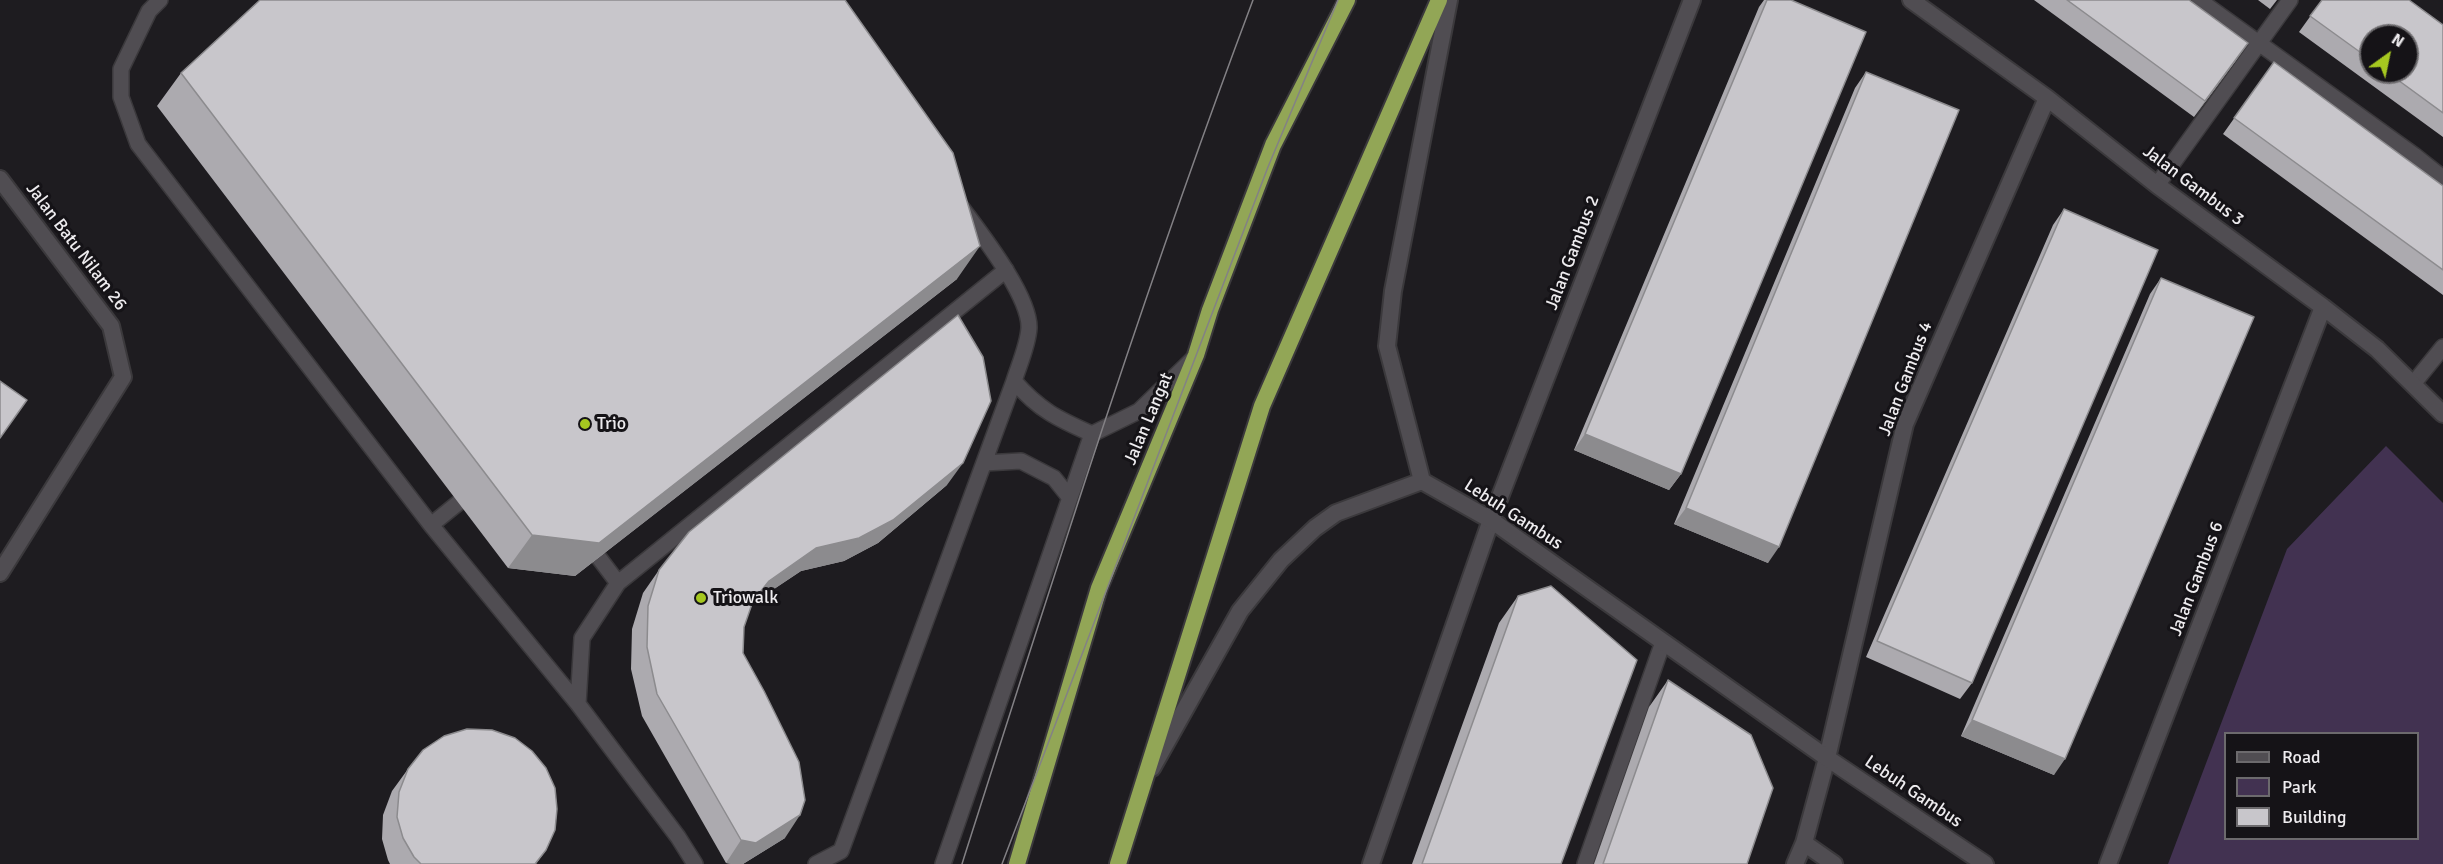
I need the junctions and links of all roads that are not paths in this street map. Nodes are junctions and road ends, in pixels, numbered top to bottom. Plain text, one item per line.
1 (160, 0) edge
2 (1347, 0) edge
3 (1439, 0) edge
4 (1449, 0) edge
5 (1692, 0) edge
6 (1911, 0) edge
7 (2199, 0) edge
8 (2289, 0) edge
9 (2258, 43) junction
10 (2047, 98) junction
11 (2443, 178) edge
12 (0, 179) edge
13 (2157, 184) junction
14 (952, 194) edge
15 (1006, 270) junction
16 (2323, 307) junction
17 (2443, 347) edge
18 (1196, 355) junction
19 (1014, 381) junction
20 (2413, 384) junction
21 (2443, 414) edge
22 (1092, 434) junction
23 (984, 463) junction
24 (1422, 481) junction
25 (479, 482) edge
26 (1070, 498) junction
27 (1491, 520) junction
28 (431, 525) junction
29 (575, 527) edge
30 (0, 573) edge
31 (618, 583) junction
32 (1663, 642) junction
33 (578, 704) junction
34 (1827, 758) junction
35 (1144, 782) junction
36 (1804, 843) junction
37 (695, 864) edge
38 (816, 864) edge
39 (943, 864) edge
40 (1017, 864) edge
41 (1118, 864) edge
42 (1371, 864) edge
43 (1585, 864) edge
44 (1796, 864) edge
45 (1834, 864) edge
46 (1985, 864) edge
47 (2108, 864) edge

1 - 28 lane
2 - 18 highway, Jalan Langat
3 - 35 highway
4 - 24 street
5 - 27 street, Jalan Gambus 2
6 - 10 street, Jalan Gambus 3
7 - 9 lane
8 - 9 lane
9 - 11 lane
9 - 13 lane
10 - 13 street, Jalan Gambus 3
10 - 34 street, Jalan Gambus 4
12 - 30 street, Jalan Batu Nilam 26
13 - 16 street, Jalan Gambus 3
14 - 15 lane
15 - 19 lane
15 - 31 lane
16 - 20 street, Jalan Gambus 3
16 - 47 street, Jalan Gambus 6
17 - 20 lane
18 - 22 lane
18 - 40 highway, Jalan Langat
19 - 22 lane
19 - 23 lane
20 - 21 street, Jalan Gambus 3
22 - 26 lane
23 - 26 lane
23 - 38 lane
24 - 27 street, Lebuh Gambus
24 - 35 street
25 - 28 lane
26 - 39 lane
27 - 32 street, Lebuh Gambus
27 - 42 street, Jalan Gambus 2
28 - 33 lane
29 - 31 lane
31 - 33 lane
32 - 34 street, Lebuh Gambus
32 - 43 lane
33 - 37 lane
34 - 36 street, Jalan Gambus 4
34 - 46 street, Lebuh Gambus
35 - 41 highway
36 - 44 street, Jalan Gambus 4
36 - 45 street

